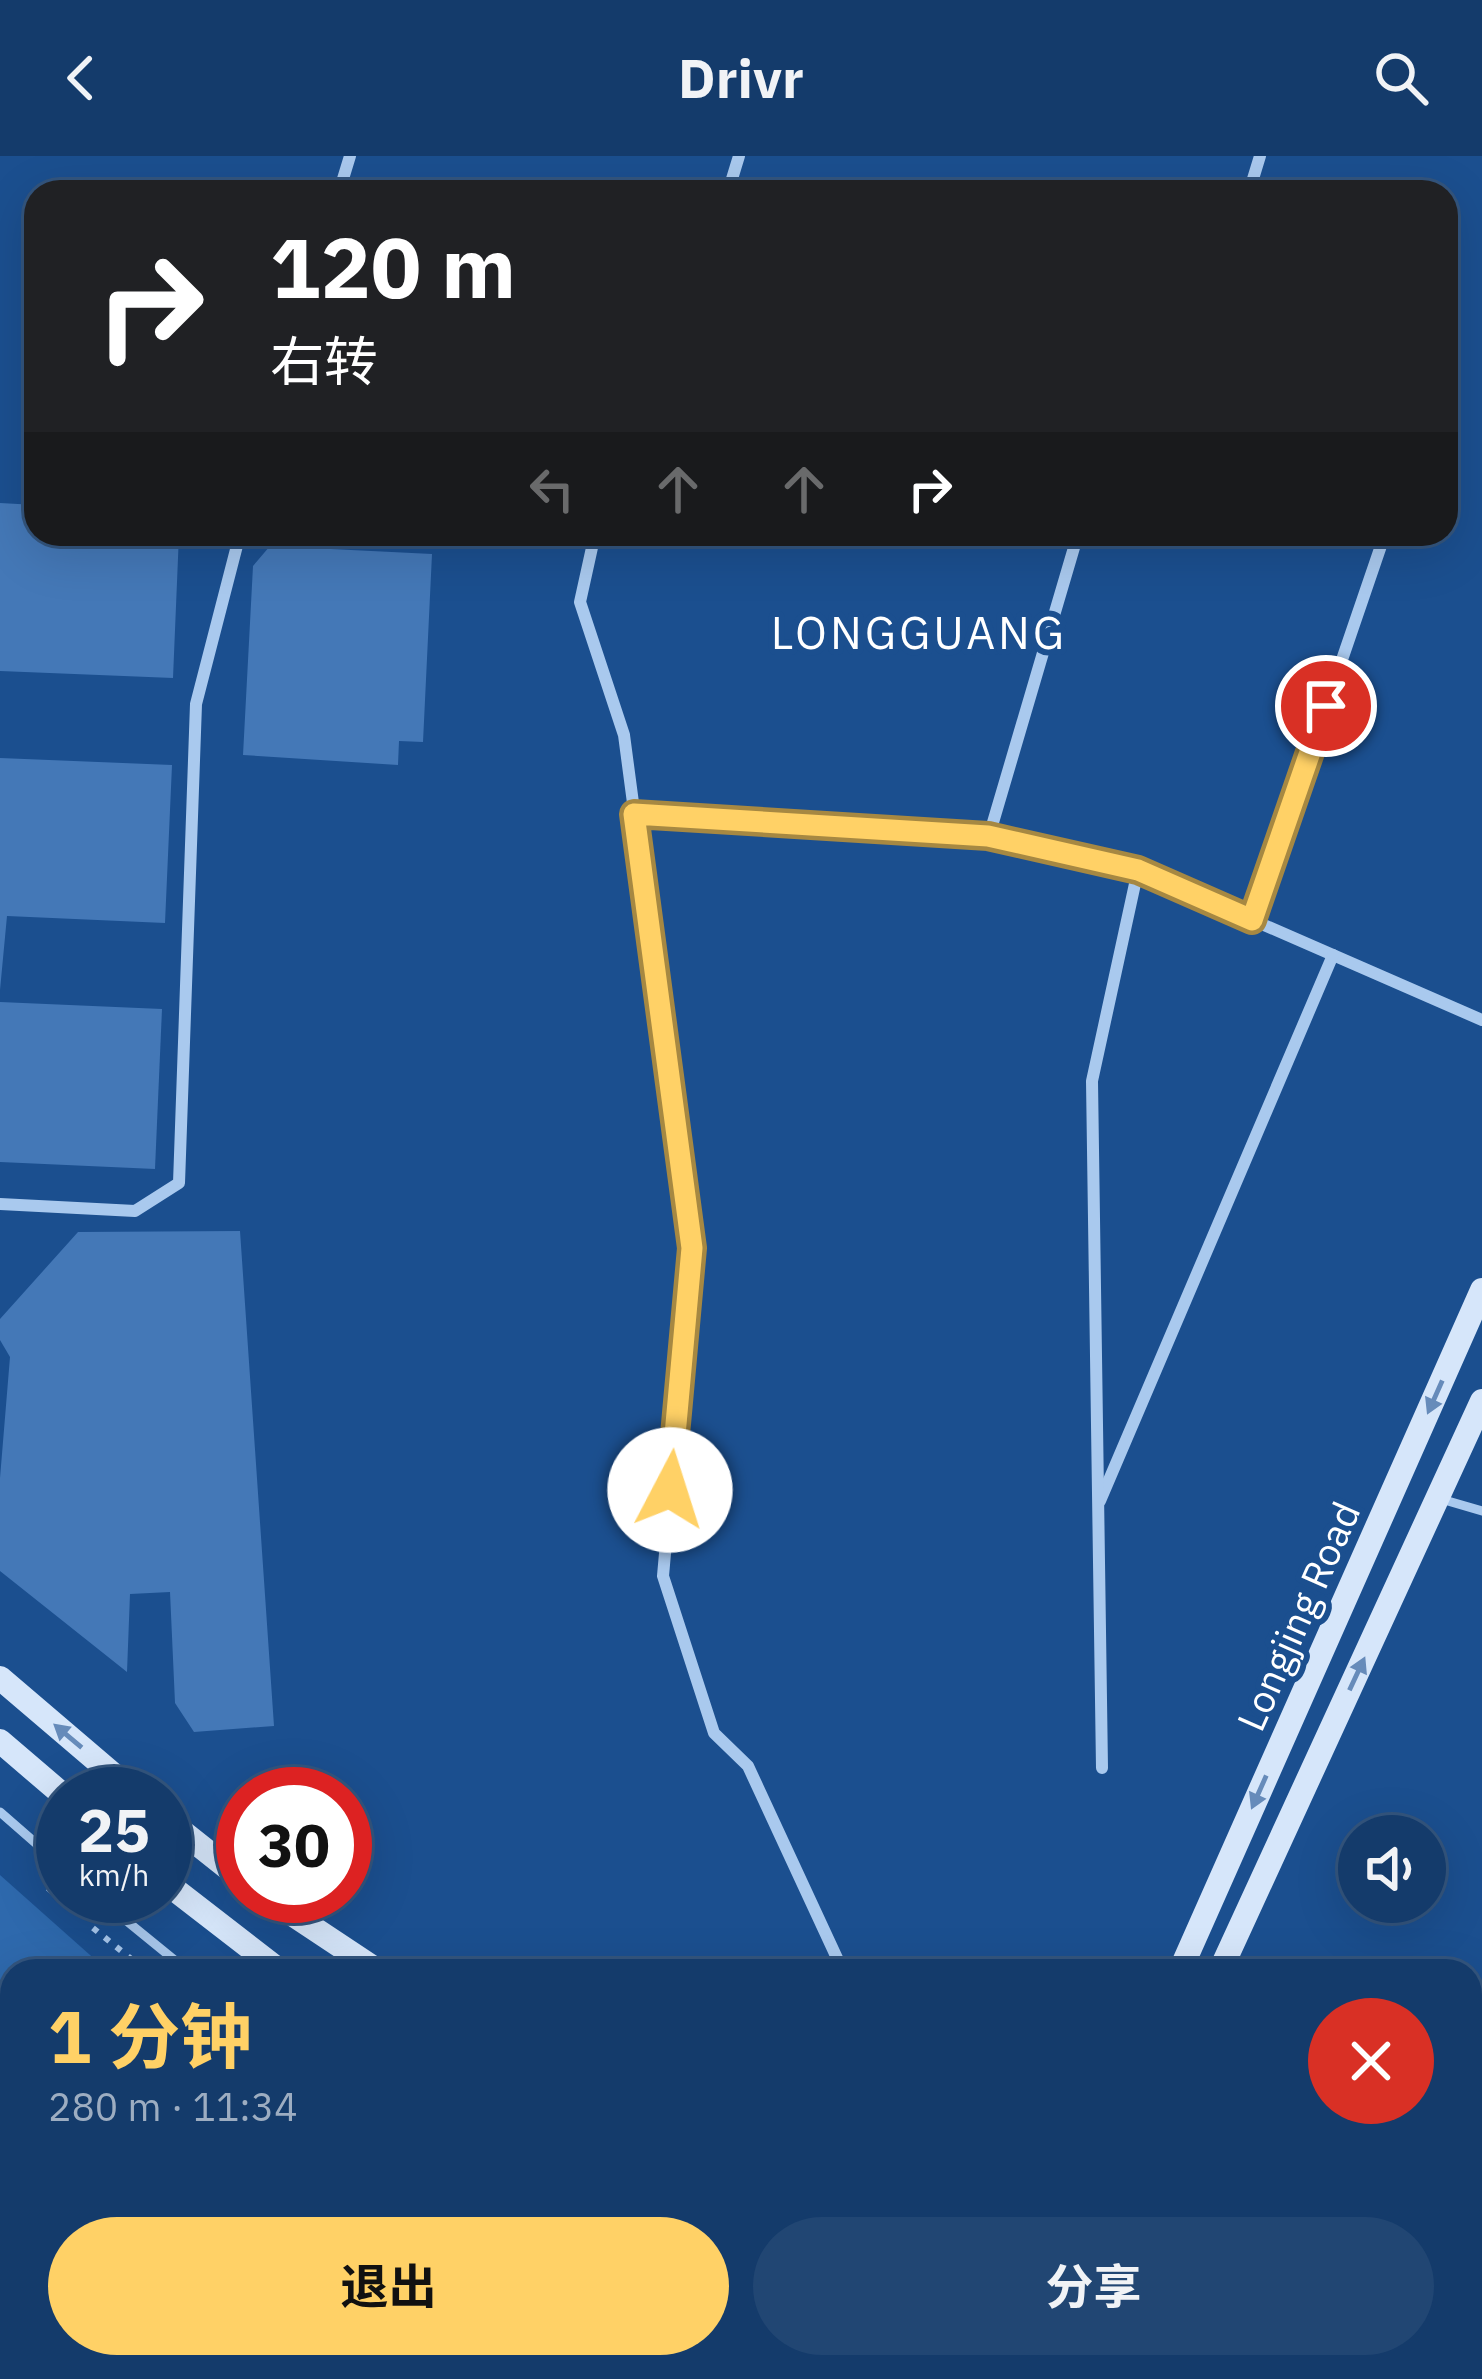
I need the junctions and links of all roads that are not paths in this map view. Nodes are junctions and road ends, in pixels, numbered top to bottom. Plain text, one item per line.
1 (237, 546) edge
2 (592, 546) edge
3 (1074, 546) edge
4 (1381, 546) edge
5 (634, 814) junction
6 (988, 836) junction
7 (1138, 870) junction
8 (1252, 920) junction
9 (1333, 956) junction
10 (1482, 1020) edge
11 (0, 1204) edge
12 (1482, 1290) edge
13 (1482, 1401) edge
14 (1438, 1498) junction
15 (1098, 1506) junction
16 (1482, 1511) edge
17 (0, 1678) edge
18 (0, 1741) edge
19 (104, 1767) edge
20 (1102, 1768) dead end
21 (36, 1772) edge
22 (0, 1811) edge
23 (192, 1840) edge
24 (36, 1843) edge
25 (216, 1859) edge
26 (192, 1903) edge
27 (129, 1923) edge
28 (305, 1923) edge
29 (173, 1959) edge
30 (264, 1959) edge
31 (359, 1959) edge
32 (837, 1959) edge
33 (1185, 1959) edge
34 (1226, 1959) edge

1 - 11 street
2 - 5 street
3 - 6 street
4 - 8 street
5 - 6 street
5 - 32 street
6 - 7 street
7 - 8 street
7 - 15 street
8 - 9 street
9 - 10 street
9 - 15 street
12 -> 33 street, Longjing Road
13 - 14 street, Longjing Road
14 - 16 lane
34 -> 14 street, Longjing Road
15 - 20 street
19 -> 17 street
18 - 21 street
22 - 24 lane
23 - 25 street
26 - 30 street
27 - 29 lane
28 - 31 street

